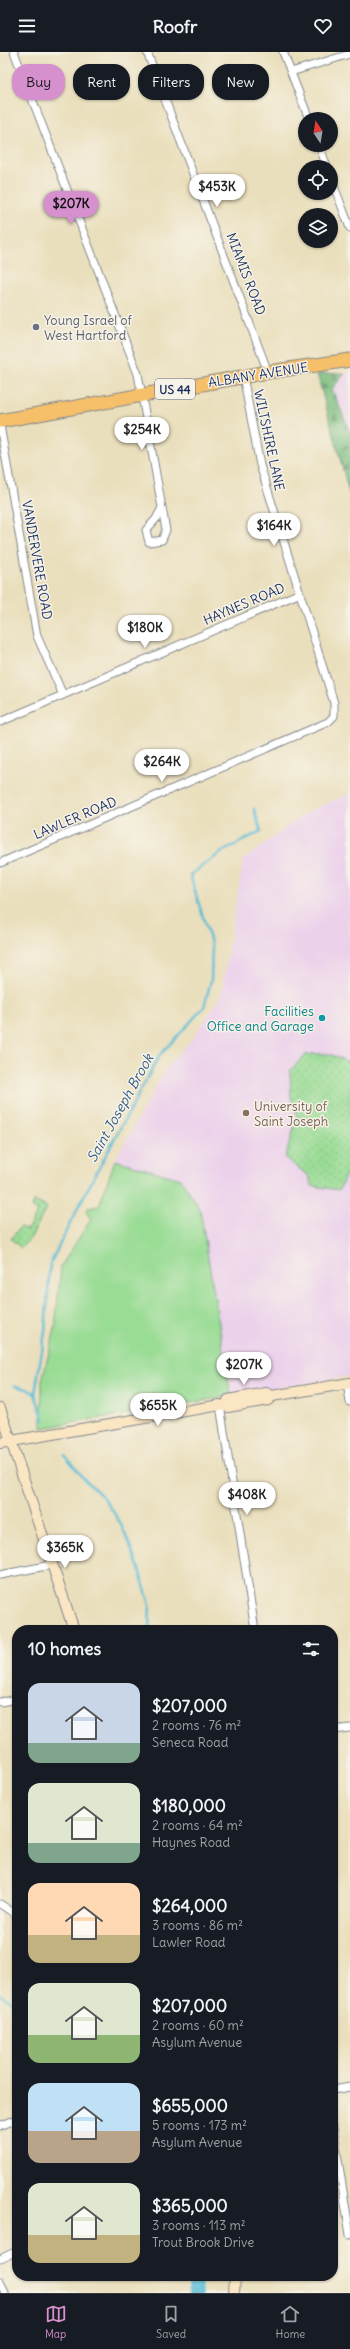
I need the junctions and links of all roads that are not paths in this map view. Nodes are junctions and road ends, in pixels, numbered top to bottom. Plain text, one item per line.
1 (14, 52) edge
2 (147, 52) edge
3 (283, 52) edge
4 (350, 54) edge
5 (291, 72) junction
6 (306, 112) edge
7 (338, 196) edge
8 (350, 228) edge
9 (350, 360) edge
10 (268, 372) junction
11 (243, 376) junction
12 (142, 395) junction
13 (0, 421) edge
14 (0, 425) edge
15 (162, 508) dead end
16 (298, 594) junction
17 (63, 695) junction
18 (334, 716) joint
19 (0, 722) edge
20 (0, 863) edge
21 (349, 1383) edge
22 (350, 1402) edge
23 (220, 1405) junction
24 (0, 1408) edge
25 (11, 1441) junction
26 (0, 1442) edge
27 (51, 1565) junction
28 (0, 1575) edge
29 (72, 1625) edge
30 (254, 1625) edge
31 (12, 1701) edge
32 (0, 1702) edge
33 (350, 1728) edge
34 (338, 1729) edge
35 (0, 1904) edge
36 (12, 1912) edge
37 (350, 2087) edge
38 (338, 2089) edge
39 (12, 2121) edge
40 (0, 2126) edge
41 (338, 2159) edge
42 (350, 2235) edge
43 (12, 2253) edge
44 (0, 2258) edge
45 (0, 2281) edge
46 (235, 2281) edge
47 (5, 2293) edge
48 (234, 2293) edge

1 - 12 street
2 - 10 street, MIAMIS ROAD
3 - 5 street
4 - 5 street
5 - 6 street
7 - 8 street
9 - 10 highway, ALBANY AVENUE / US 44
10 - 11 highway, ALBANY AVENUE / US 44
11 - 12 highway, ALBANY AVENUE / US 44
11 - 16 street, WILTSHIRE LANE
12 - 13 highway, ALBANY AVENUE / US 44
12 - 15 street
14 - 17 street, VANDERVERE ROAD
16 - 17 street, HAYNES ROAD
16 - 18 street, WILTSHIRE LANE
17 - 19 street, HAYNES ROAD
18 - 20 street, LAWLER ROAD
21 - 22 street
21 - 23 main road
23 - 25 main road
23 - 30 street
24 - 25 main road
25 - 26 main road
25 - 27 main road
27 - 28 street
27 - 29 main road
31 - 32 street
33 - 34 street
35 - 36 street
37 - 38 street
39 - 40 street
41 - 42 street
43 - 44 street
45 - 47 street
46 - 48 main road

